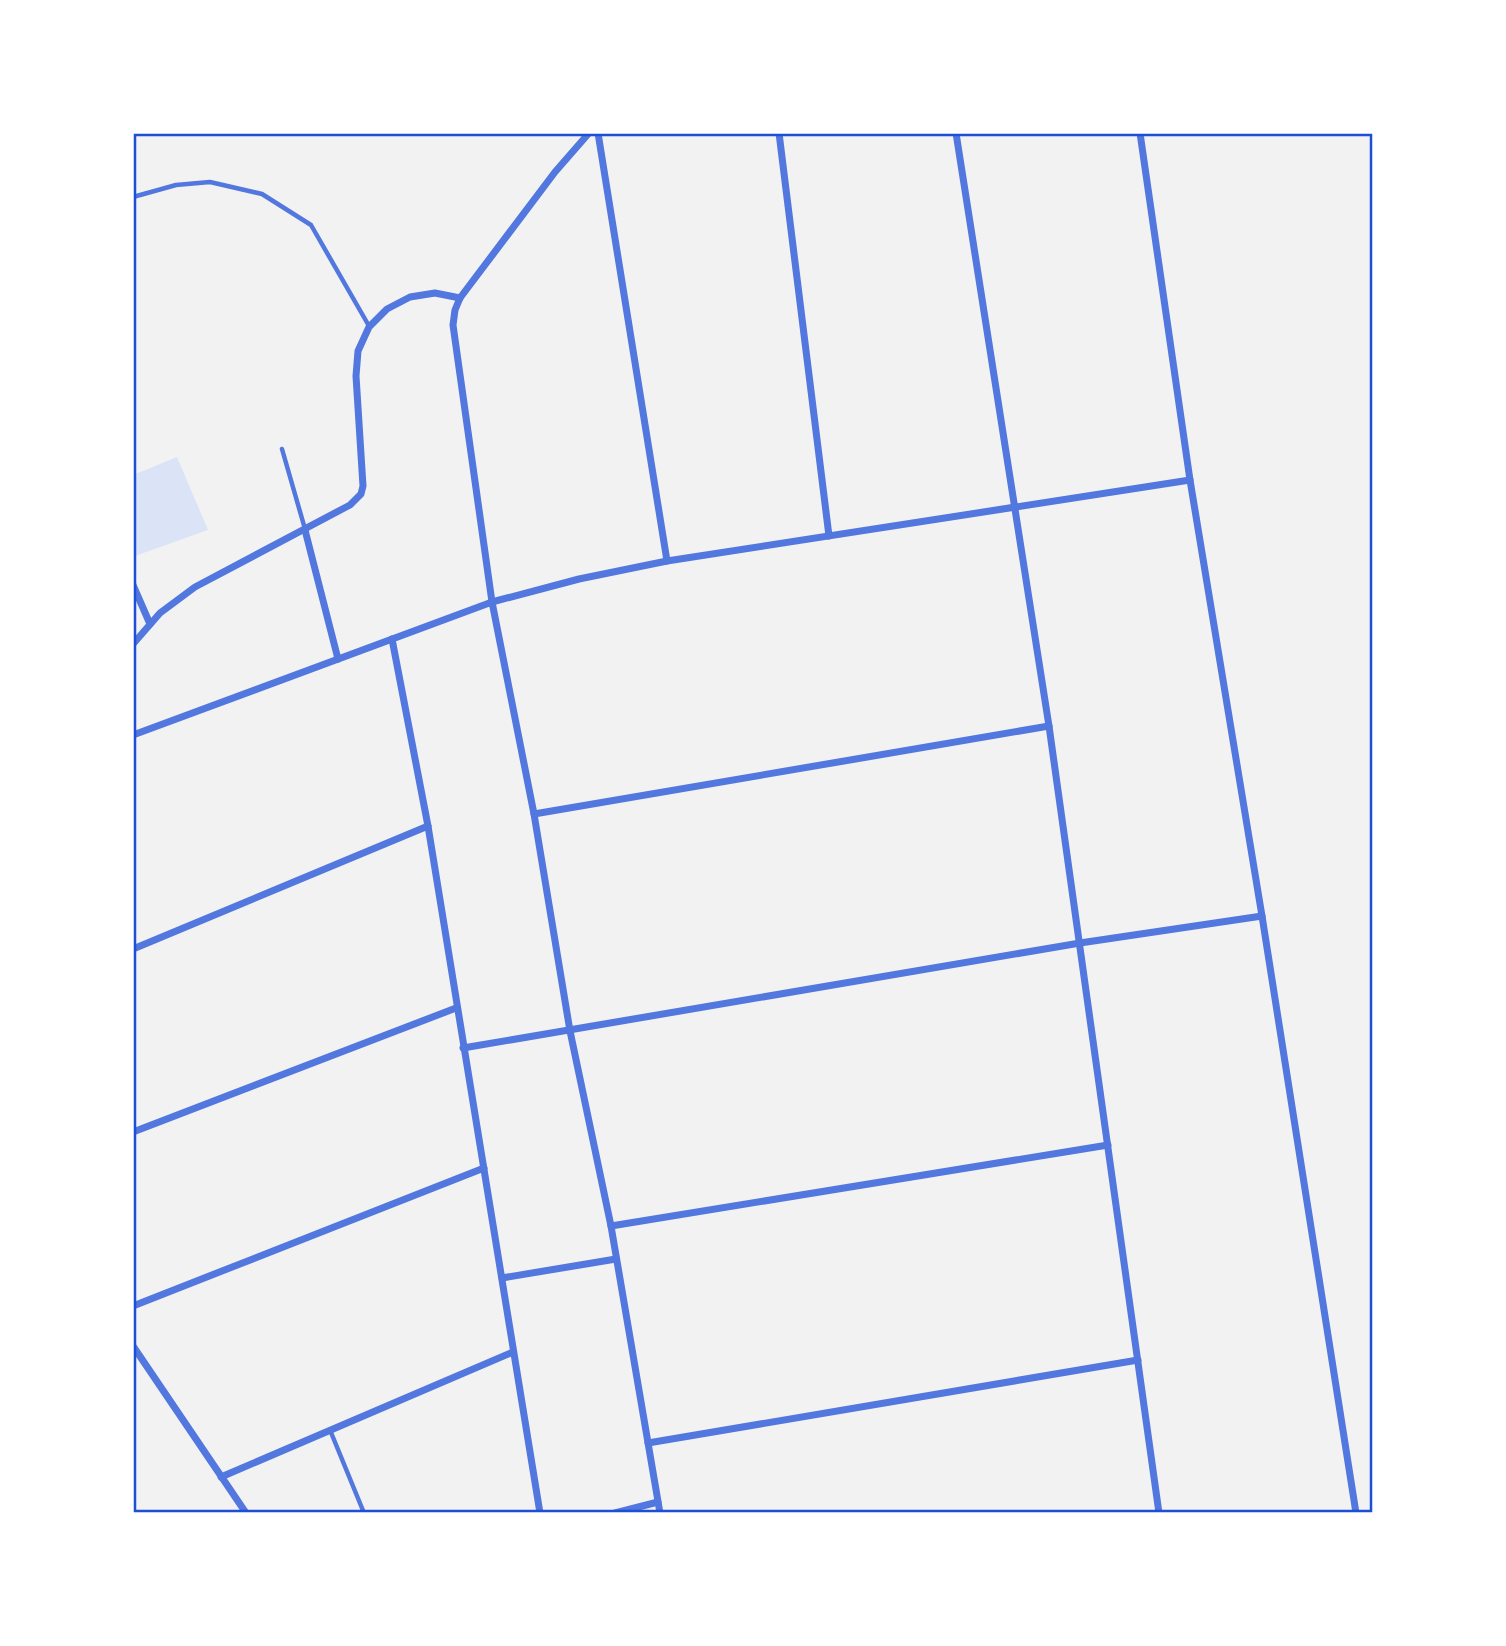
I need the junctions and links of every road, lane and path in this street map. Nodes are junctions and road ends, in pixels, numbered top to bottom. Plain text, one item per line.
1 (589, 133) edge
2 (598, 133) edge
3 (779, 133) edge
4 (956, 133) edge
5 (1140, 133) edge
6 (133, 197) edge
7 (460, 298) junction
8 (369, 327) junction
9 (282, 449) dead end
10 (1190, 480) junction
11 (1015, 507) junction
12 (305, 530) junction
13 (829, 536) junction
14 (667, 561) junction
15 (133, 585) edge
16 (492, 602) junction
17 (150, 624) junction
18 (392, 639) junction
19 (133, 644) edge
20 (338, 659) junction
21 (1049, 726) junction
22 (133, 735) edge
23 (534, 814) junction
24 (428, 826) junction
25 (1262, 916) junction
26 (1080, 943) junction
27 (133, 949) edge
28 (456, 1008) junction
29 (570, 1031) junction
30 (463, 1048) junction
31 (133, 1132) edge
32 (1108, 1145) junction
33 (484, 1168) junction
34 (611, 1226) junction
35 (616, 1259) junction
36 (502, 1278) junction
37 (133, 1306) edge
38 (133, 1346) edge
39 (513, 1352) junction
40 (1138, 1360) junction
41 (330, 1430) junction
42 (648, 1443) junction
43 (221, 1477) junction
44 (658, 1502) junction
45 (246, 1513) edge
46 (364, 1513) edge
47 (540, 1513) edge
48 (615, 1513) edge
49 (660, 1513) edge
50 (1159, 1513) edge
51 (1356, 1513) edge

1 - 7 street
2 - 14 street
3 - 13 street
4 - 11 street
5 - 10 street
6 - 8 lane
7 - 8 street
7 - 16 street
8 - 12 street
9 - 12 lane
10 - 11 street
10 - 25 street
11 - 13 street
11 - 21 street
12 - 17 street
12 - 20 street
13 - 14 street
14 - 16 street
15 - 17 street
16 - 18 street
16 - 23 street
17 - 19 street
18 - 20 street
18 - 24 street
20 - 22 street
21 - 23 street
21 - 26 street
23 - 29 street
24 - 27 street
24 - 28 street
25 - 26 street
25 - 51 street
26 - 29 street
26 - 32 street
28 - 30 street
28 - 31 street
29 - 30 street
29 - 34 street
30 - 33 street
32 - 34 street
32 - 40 street
33 - 36 street
33 - 37 street
34 - 35 street
35 - 36 street
35 - 42 street
36 - 39 street
38 - 43 street
39 - 41 street
39 - 47 street
40 - 42 street
40 - 50 street
41 - 43 street
41 - 46 lane
42 - 44 street
43 - 45 street
44 - 48 street
44 - 49 street

